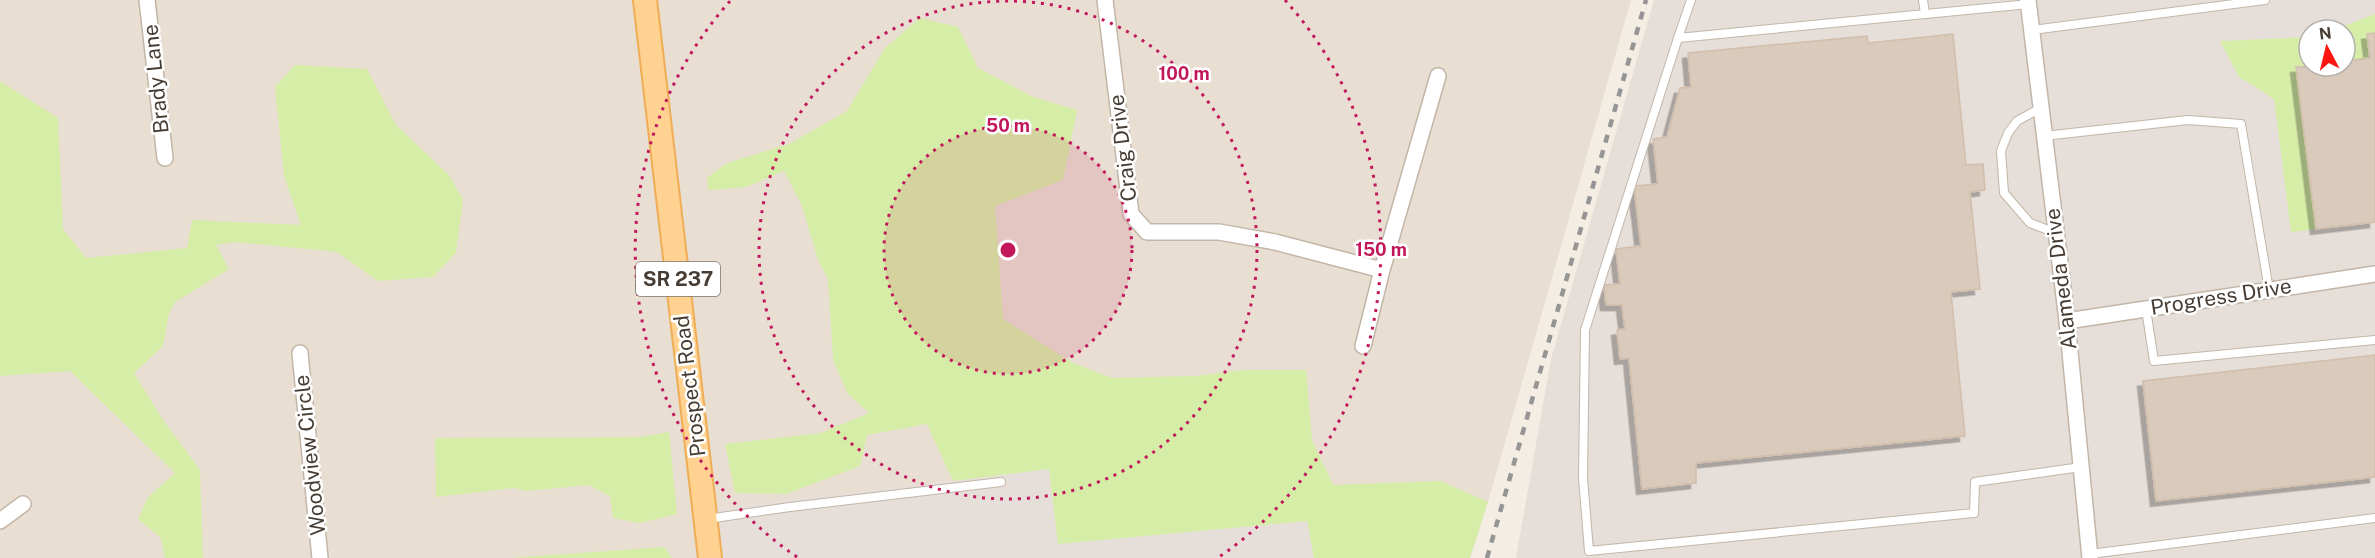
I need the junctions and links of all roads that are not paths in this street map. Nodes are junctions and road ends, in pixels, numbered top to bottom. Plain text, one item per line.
1 (147, 0) edge
2 (645, 0) edge
3 (1105, 0) edge
4 (1691, 0) edge
5 (1923, 0) edge
6 (2265, 0) edge
7 (2028, 2) edge
8 (1924, 14) junction
9 (2032, 30) junction
10 (1678, 38) junction
11 (1438, 76) dead end
12 (2041, 108) junction
13 (2044, 135) junction
14 (165, 158) dead end
15 (2056, 233) junction
16 (1382, 270) junction
17 (2375, 274) edge
18 (2269, 290) junction
19 (2146, 309) junction
20 (2067, 321) junction
21 (2375, 340) edge
22 (1363, 346) dead end
23 (300, 353) dead end
24 (2081, 467) junction
25 (1000, 482) dead end
26 (23, 504) dead end
27 (2375, 518) edge
28 (706, 520) junction
29 (0, 521) edge
30 (2090, 556) edge
31 (320, 558) edge
32 (710, 558) edge

1 - 14 street, Brady Lane
2 - 28 main road, Prospect Road / SR 237
3 - 16 street, Craig Drive
4 - 10 lane
5 - 8 lane
6 - 9 lane
7 - 8 lane
7 - 9 street, Alameda Drive
8 - 10 lane
9 - 12 street, Alameda Drive
10 - 24 lane
11 - 16 street
12 - 13 street, Alameda Drive
12 - 15 lane
13 - 15 street, Alameda Drive
13 - 18 lane
15 - 20 street, Alameda Drive
16 - 22 street
17 - 18 street, Progress Drive
18 - 19 street, Progress Drive
19 - 20 street, Progress Drive
19 - 21 lane
20 - 24 street, Alameda Drive
23 - 31 street, Woodview Circle
24 - 30 street, Alameda Drive
25 - 28 lane
26 - 29 street
27 - 30 lane
28 - 32 main road, Prospect Road / SR 237

